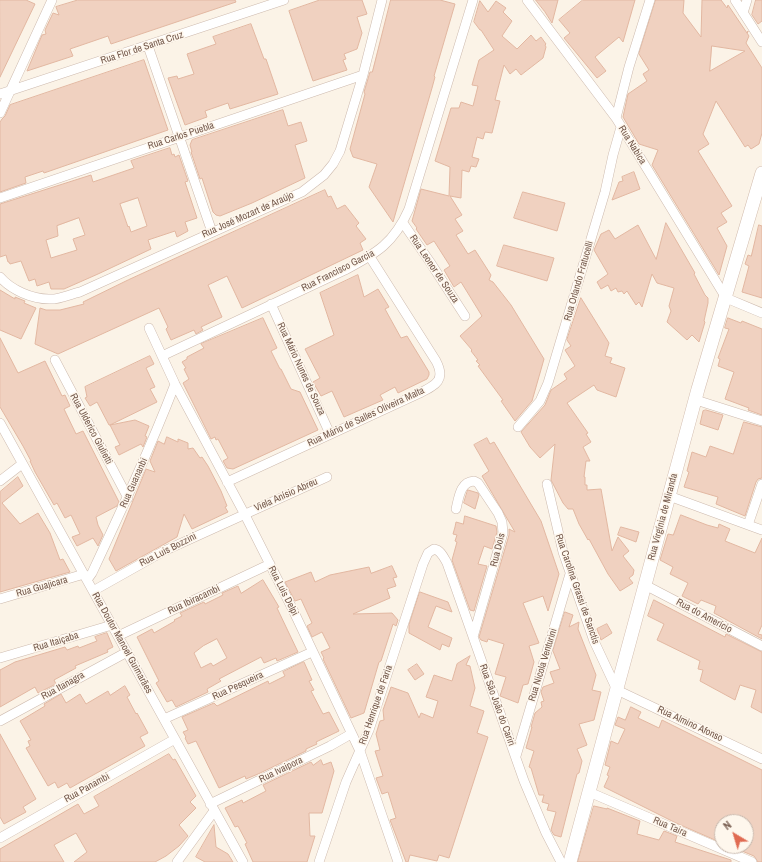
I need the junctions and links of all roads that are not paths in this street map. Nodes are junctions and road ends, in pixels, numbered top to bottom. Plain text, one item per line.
1 (52, 0) edge
2 (284, 0) edge
3 (382, 0) edge
4 (473, 0) edge
5 (527, 0) edge
6 (650, 0) edge
7 (735, 0) edge
8 (747, 0) edge
9 (743, 13) junction
10 (762, 42) edge
11 (148, 46) junction
12 (363, 75) junction
13 (11, 90) junction
14 (0, 94) edge
15 (0, 113) edge
16 (616, 118) junction
17 (621, 127) junction
18 (179, 136) junction
19 (762, 173) edge
20 (0, 198) edge
21 (757, 206) edge
22 (403, 223) junction
23 (212, 232) junction
24 (370, 257) junction
25 (0, 278) edge
26 (726, 298) junction
27 (271, 304) junction
28 (762, 313) edge
29 (465, 316) dead end
30 (149, 328) dead end
31 (162, 356) junction
32 (55, 360) dead end
33 (175, 384) junction
34 (696, 400) junction
35 (762, 421) edge
36 (0, 424) edge
37 (518, 427) dead end
38 (330, 434) junction
39 (22, 464) junction
40 (327, 477) dead end
41 (0, 481) edge
42 (227, 482) junction
43 (547, 484) dead end
44 (762, 484) edge
45 (669, 496) junction
46 (128, 498) junction
47 (456, 509) dead end
48 (244, 514) junction
49 (748, 525) junction
50 (762, 530) edge
51 (434, 549) joint
52 (270, 564) junction
53 (570, 574) junction
54 (85, 577) junction
55 (645, 585) junction
56 (93, 591) junction
57 (0, 599) edge
58 (112, 625) junction
59 (118, 636) junction
60 (473, 637) junction
61 (762, 646) edge
62 (127, 652) junction
63 (312, 652) junction
64 (0, 658) edge
65 (617, 690) junction
66 (164, 719) junction
67 (0, 721) edge
68 (351, 734) junction
69 (175, 739) junction
70 (360, 751) junction
71 (516, 756) junction
72 (762, 759) edge
73 (589, 792) junction
74 (212, 807) junction
75 (0, 838) edge
76 (177, 862) edge
77 (243, 862) edge
78 (319, 862) edge
79 (398, 862) edge
80 (561, 862) edge
81 (570, 862) edge
82 (752, 862) edge

1 - 13 street
2 - 11 street, Rua Flor de Santa Cruz
3 - 12 street, Rua José Mozart de Araújo
4 - 22 street, Rua Francisco Garcia
5 - 16 street, Rua Nabica
6 - 16 street
7 - 9 street
8 - 9 street
9 - 10 street
11 - 13 street, Rua Flor de Santa Cruz
11 - 18 street
12 - 18 street, Rua Carlos Puebla
12 - 23 street, Rua José Mozart de Araújo
13 - 14 street, Rua Flor de Santa Cruz
13 - 15 street
16 - 17 street, Rua Nabica
17 - 26 street, Rua Nabica
17 - 37 street, Rua Orlando Fratucelli
18 - 20 street, Rua Carlos Puebla
18 - 23 street
19 - 21 street, Rua Virgínia de Miranda
21 - 26 street, Rua Virgínia de Miranda
22 - 24 street, Rua Francisco Garcia
22 - 29 street, Rua Leonor de Souza
23 - 25 street, Rua José Mozart de Araújo
24 - 27 street, Rua Francisco Garcia
24 - 38 street, Rua Mário de Salles Oliveira Malta
26 - 28 street
26 - 34 street, Rua Virgínia de Miranda
27 - 31 street, Rua Francisco Garcia
27 - 38 street, Rua Mário Nunes de Souza
30 - 31 street, Rua Luis Delpi
31 - 33 street, Rua Luis Delpi
32 - 46 street, Rua Ulderico Giulietti
33 - 42 street, Rua Luis Delpi
33 - 46 street, Rua Guananbi
34 - 35 street
34 - 45 street, Rua Virgínia de Miranda
36 - 39 street, Rua Doutor Manoel Guimarães
38 - 42 street, Rua Mário de Salles Oliveira Malta
39 - 41 street
39 - 54 street, Rua Doutor Manoel Guimarães
40 - 48 street, Viela Anísio Abreu
42 - 48 street, Rua Luis Delpi
43 - 53 street, Rua Carolina Grassi de Sanctis
44 - 49 street
45 - 49 street
45 - 55 street, Rua Virgínia de Miranda
46 - 54 street, Rua Guananbi
47 - 60 street, Rua Dois
48 - 52 street, Rua Luis Delpi
48 - 56 street, Rua Luis Bozzini
49 - 50 street
51 - 60 street, Rua São João do Cariri
51 - 70 street, Rua Henrique de Faria
52 - 59 street, Rua Ibiracambi
52 - 63 street, Rua Luis Delpi
53 - 65 street, Rua Carolina Grassi de Sanctis
53 - 71 street, Rua Nicola Venturini
54 - 56 street, Rua Doutor Manoel Guimarães
54 - 57 street, Rua Guajicara
55 - 61 street, Rua do Amerício
55 - 65 street, Rua Virgínia de Miranda
56 - 58 street, Rua Doutor Manoel Guimarães
58 - 59 street, Rua Doutor Manoel Guimarães
58 - 64 street, Rua Itaiçaba
59 - 62 street, Rua Doutor Manoel Guimarães
60 - 71 street, Rua São João do Cariri
62 - 66 street, Rua Doutor Manoel Guimarães
62 - 67 street, Rua Itanagra
63 - 66 street, Rua Pesqueira
63 - 68 street, Rua Luis Delpi
65 - 72 street, Rua Almino Afonso
65 - 73 street, Rua Virgínia de Miranda
66 - 69 street, Rua Doutor Manoel Guimarães
68 - 70 street, Rua Luis Delpi
68 - 74 street, Rua Ivaipora
69 - 74 street, Rua Doutor Manoel Guimarães
69 - 75 street, Rua Panambi
70 - 78 street, Rua Henrique de Faria
70 - 79 street, Rua Luis Delpi
71 - 80 street, Rua São João do Cariri
73 - 81 street, Rua Virgínia de Miranda
73 - 82 street, Rua Taira
74 - 76 street
74 - 77 street, Rua Doutor Manoel Guimarães

